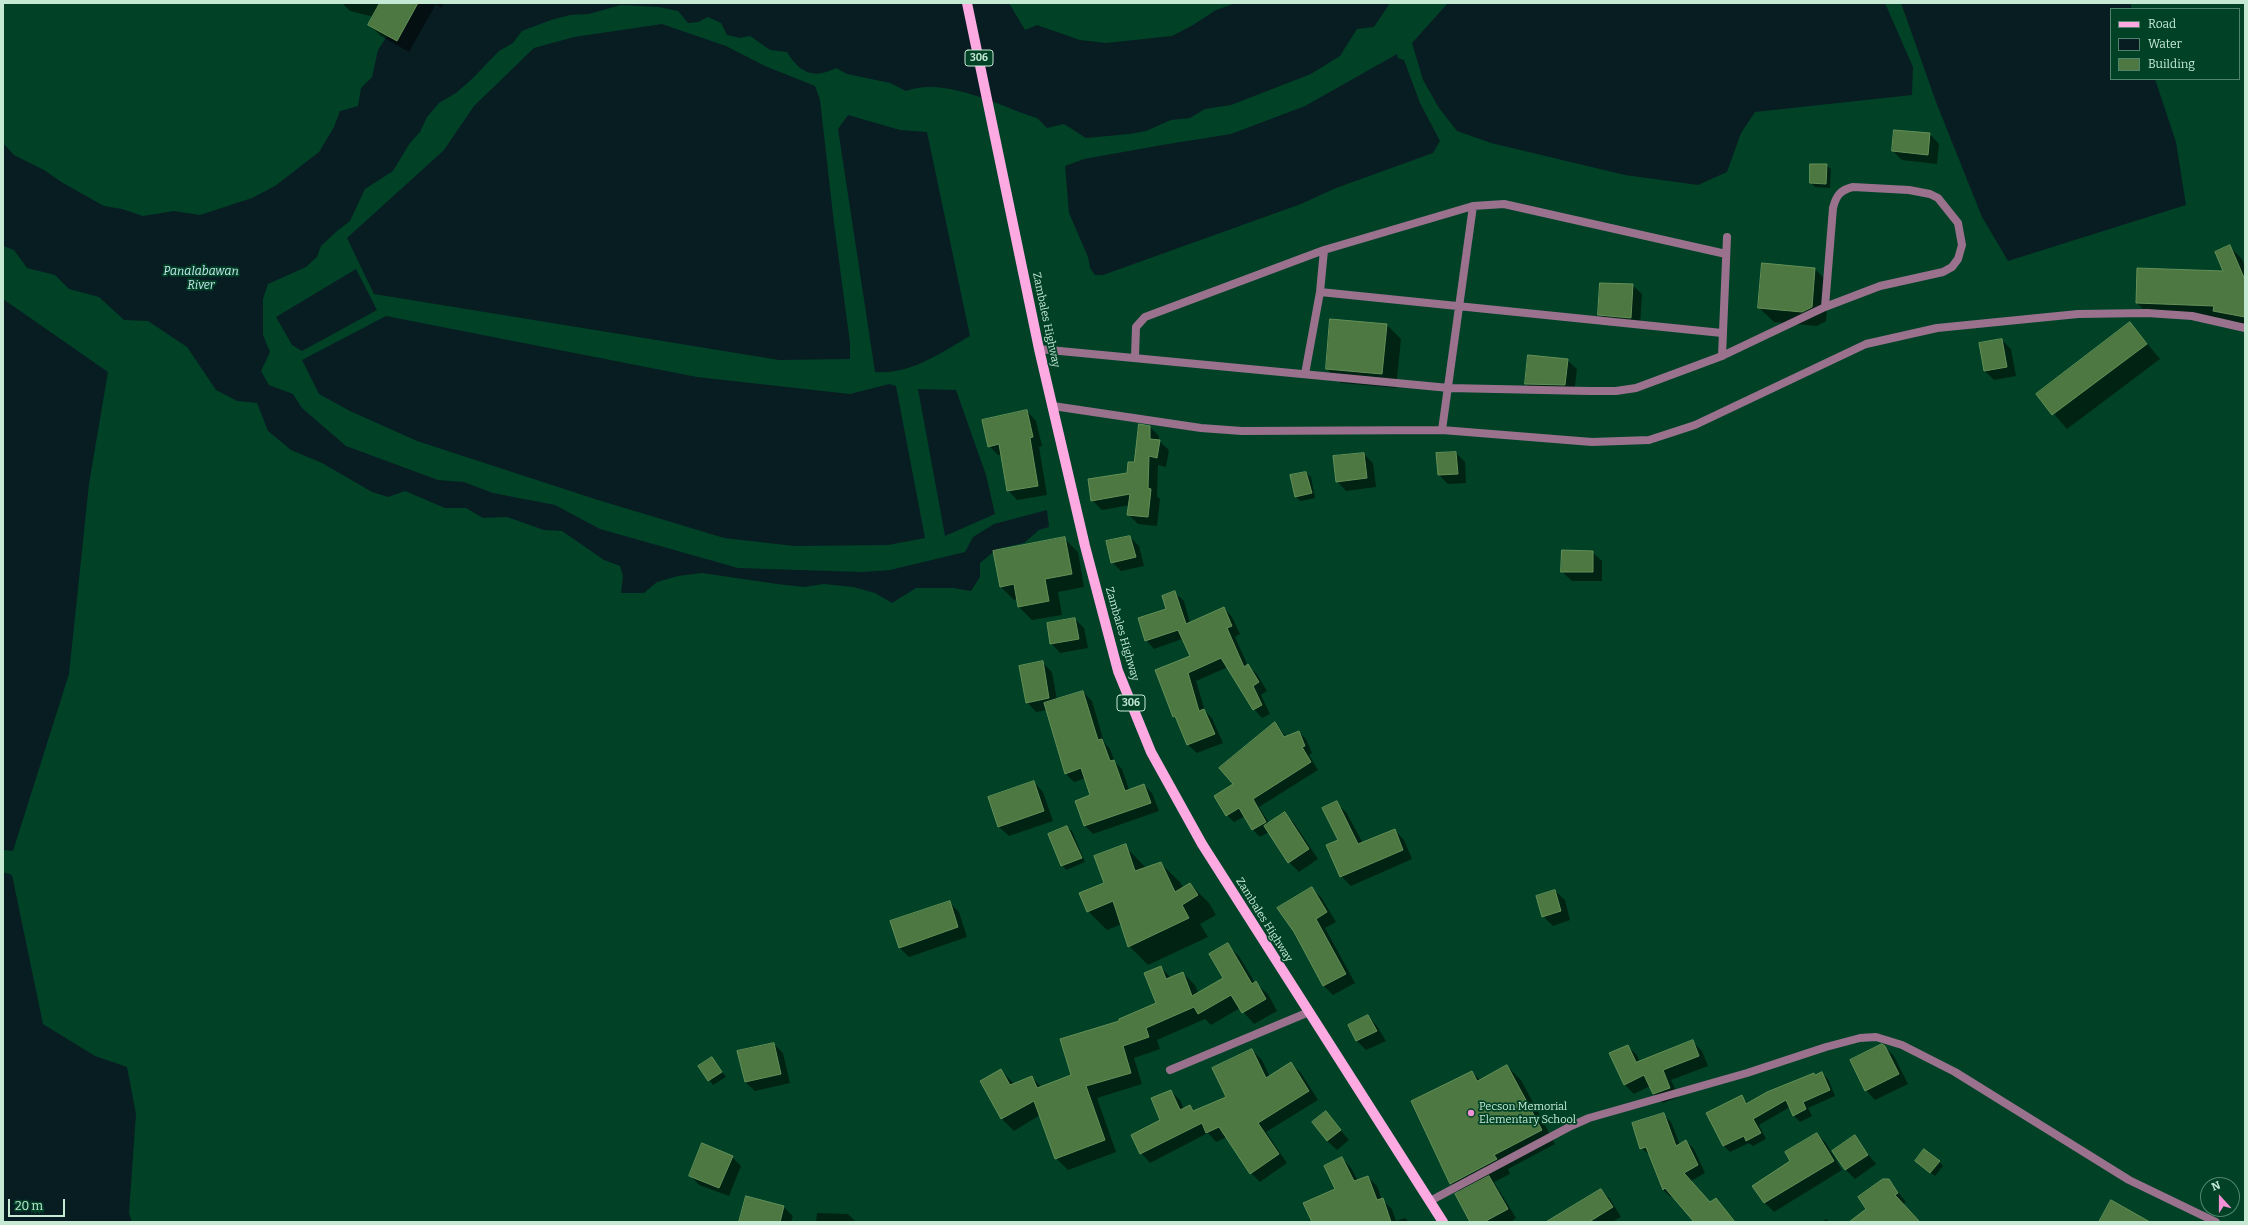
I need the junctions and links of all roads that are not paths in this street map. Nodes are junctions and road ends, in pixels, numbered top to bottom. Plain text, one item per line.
1 (967, 3) edge
2 (1473, 206) junction
3 (1727, 237) dead end
4 (1324, 250) junction
5 (1726, 254) junction
6 (1320, 292) junction
7 (1460, 306) junction
8 (1826, 306) junction
9 (2245, 328) edge
10 (1722, 333) junction
11 (1039, 349) junction
12 (1722, 356) junction
13 (1135, 357) junction
14 (1305, 374) junction
15 (1449, 388) junction
16 (1053, 406) junction
17 (1442, 430) junction
18 (1308, 1012) junction
19 (1170, 1070) dead end
20 (1430, 1201) junction
21 (1443, 1222) edge
22 (2216, 1222) edge

1 - 11 main road, Zambales Highway / 306
2 - 4 street
2 - 5 street
2 - 7 street
3 - 5 street
4 - 6 street
4 - 13 street
5 - 10 street
6 - 7 street
6 - 14 street
7 - 10 street
7 - 15 street
8 - 8 street
8 - 12 street
9 - 17 street
10 - 12 street
11 - 13 street
11 - 16 main road, Zambales Highway / 306
12 - 15 street
13 - 14 street
14 - 15 street
15 - 17 street
16 - 17 street
16 - 18 main road, Zambales Highway / 306
18 - 19 street
18 - 20 main road, Zambales Highway / 306
20 - 21 main road, Zambales Highway / 306
20 - 22 street

